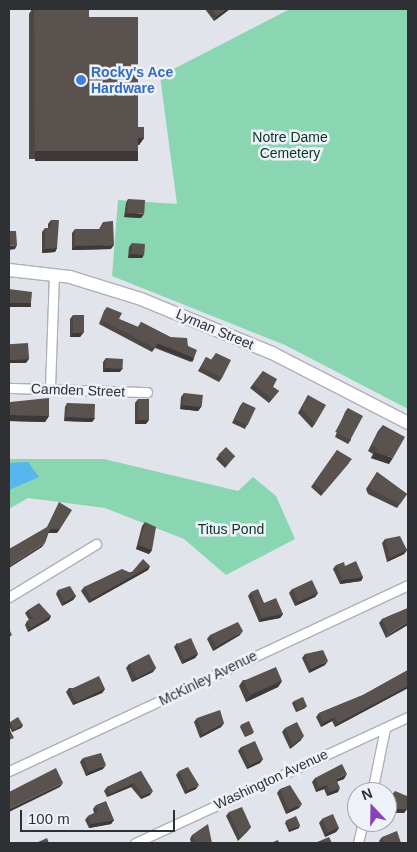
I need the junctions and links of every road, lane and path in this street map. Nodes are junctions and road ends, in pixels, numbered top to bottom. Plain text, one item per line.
1 (9, 270) edge
2 (54, 275) junction
3 (9, 388) edge
4 (50, 388) junction
5 (148, 392) dead end
6 (408, 423) edge
7 (96, 544) dead end
8 (408, 585) edge
9 (9, 597) edge
10 (408, 717) edge
11 (385, 728) junction
12 (9, 771) edge
13 (374, 782) edge
14 (135, 843) edge

1 - 2 main road, Lyman Street
2 - 4 street
2 - 6 main road, Lyman Street
3 - 4 street, Camden Street
4 - 5 street, Camden Street
7 - 9 street
8 - 12 street, McKinley Avenue
10 - 11 street, Washington Avenue
11 - 13 street
11 - 14 street, Washington Avenue

